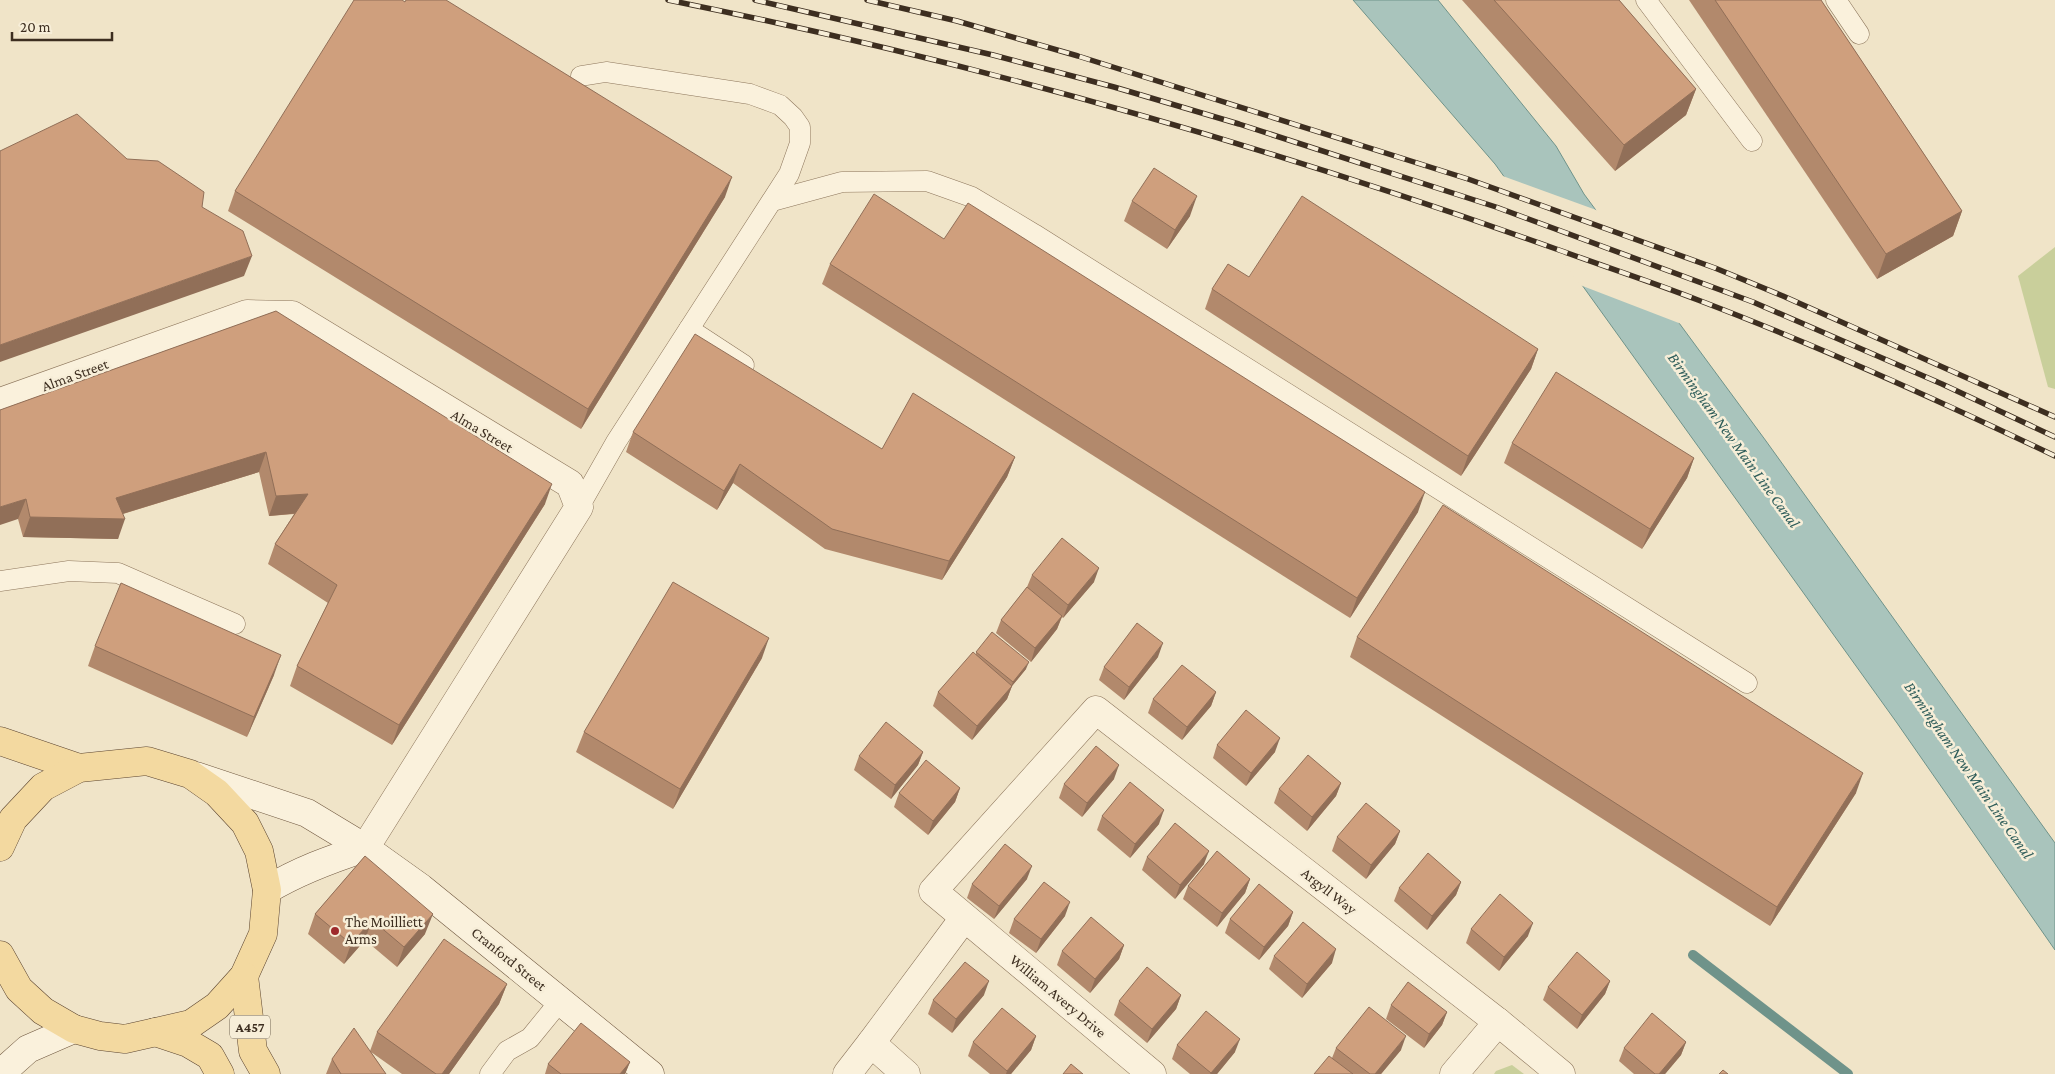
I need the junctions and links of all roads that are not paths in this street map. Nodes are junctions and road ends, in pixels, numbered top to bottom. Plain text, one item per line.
1 (1646, 0) edge
2 (1836, 0) edge
3 (1859, 34) dead end
4 (581, 76) dead end
5 (1752, 141) dead end
6 (772, 201) junction
7 (689, 330) junction
8 (760, 375) edge
9 (0, 402) edge
10 (579, 507) junction
11 (0, 581) edge
12 (235, 624) dead end
13 (1747, 683) dead end
14 (1096, 710) joint
15 (0, 741) edge
16 (79, 768) junction
17 (190, 774) junction
18 (0, 847) edge
19 (366, 848) junction
20 (267, 890) junction
21 (964, 918) junction
22 (0, 955) edge
23 (244, 976) junction
24 (561, 1000) junction
25 (1498, 1022) junction
26 (74, 1029) junction
27 (154, 1032) junction
28 (871, 1043) junction
29 (0, 1074) edge
30 (220, 1074) edge
31 (266, 1074) edge
32 (490, 1074) edge
33 (650, 1074) edge
34 (847, 1074) edge
35 (906, 1074) edge
36 (1152, 1074) edge
37 (1454, 1074) edge
38 (1561, 1074) edge

1 - 5 lane
2 - 3 lane
4 - 6 lane
6 - 7 lane
6 - 13 lane
7 - 8 lane
7 - 10 lane
9 - 10 street, Alma Street
10 - 19 street
11 - 12 lane
14 - 21 street, William Avery Drive
14 - 25 street, Argyll Way
15 - 16 main road
16 - 17 main road
16 - 18 main road
17 - 19 street, Cranford Street
17 - 20 main road
19 - 20 street
19 - 24 street, Cranford Street
20 - 23 main road
21 - 28 street
21 - 36 street, William Avery Drive
22 - 26 main road
23 - 27 main road
23 - 31 main road, A457
24 - 32 lane
24 - 33 street, Cranford Street
25 - 37 street
25 - 38 street, Argyll Way
26 - 27 main road
26 - 29 street
27 - 30 main road
28 - 34 street
28 - 35 street

